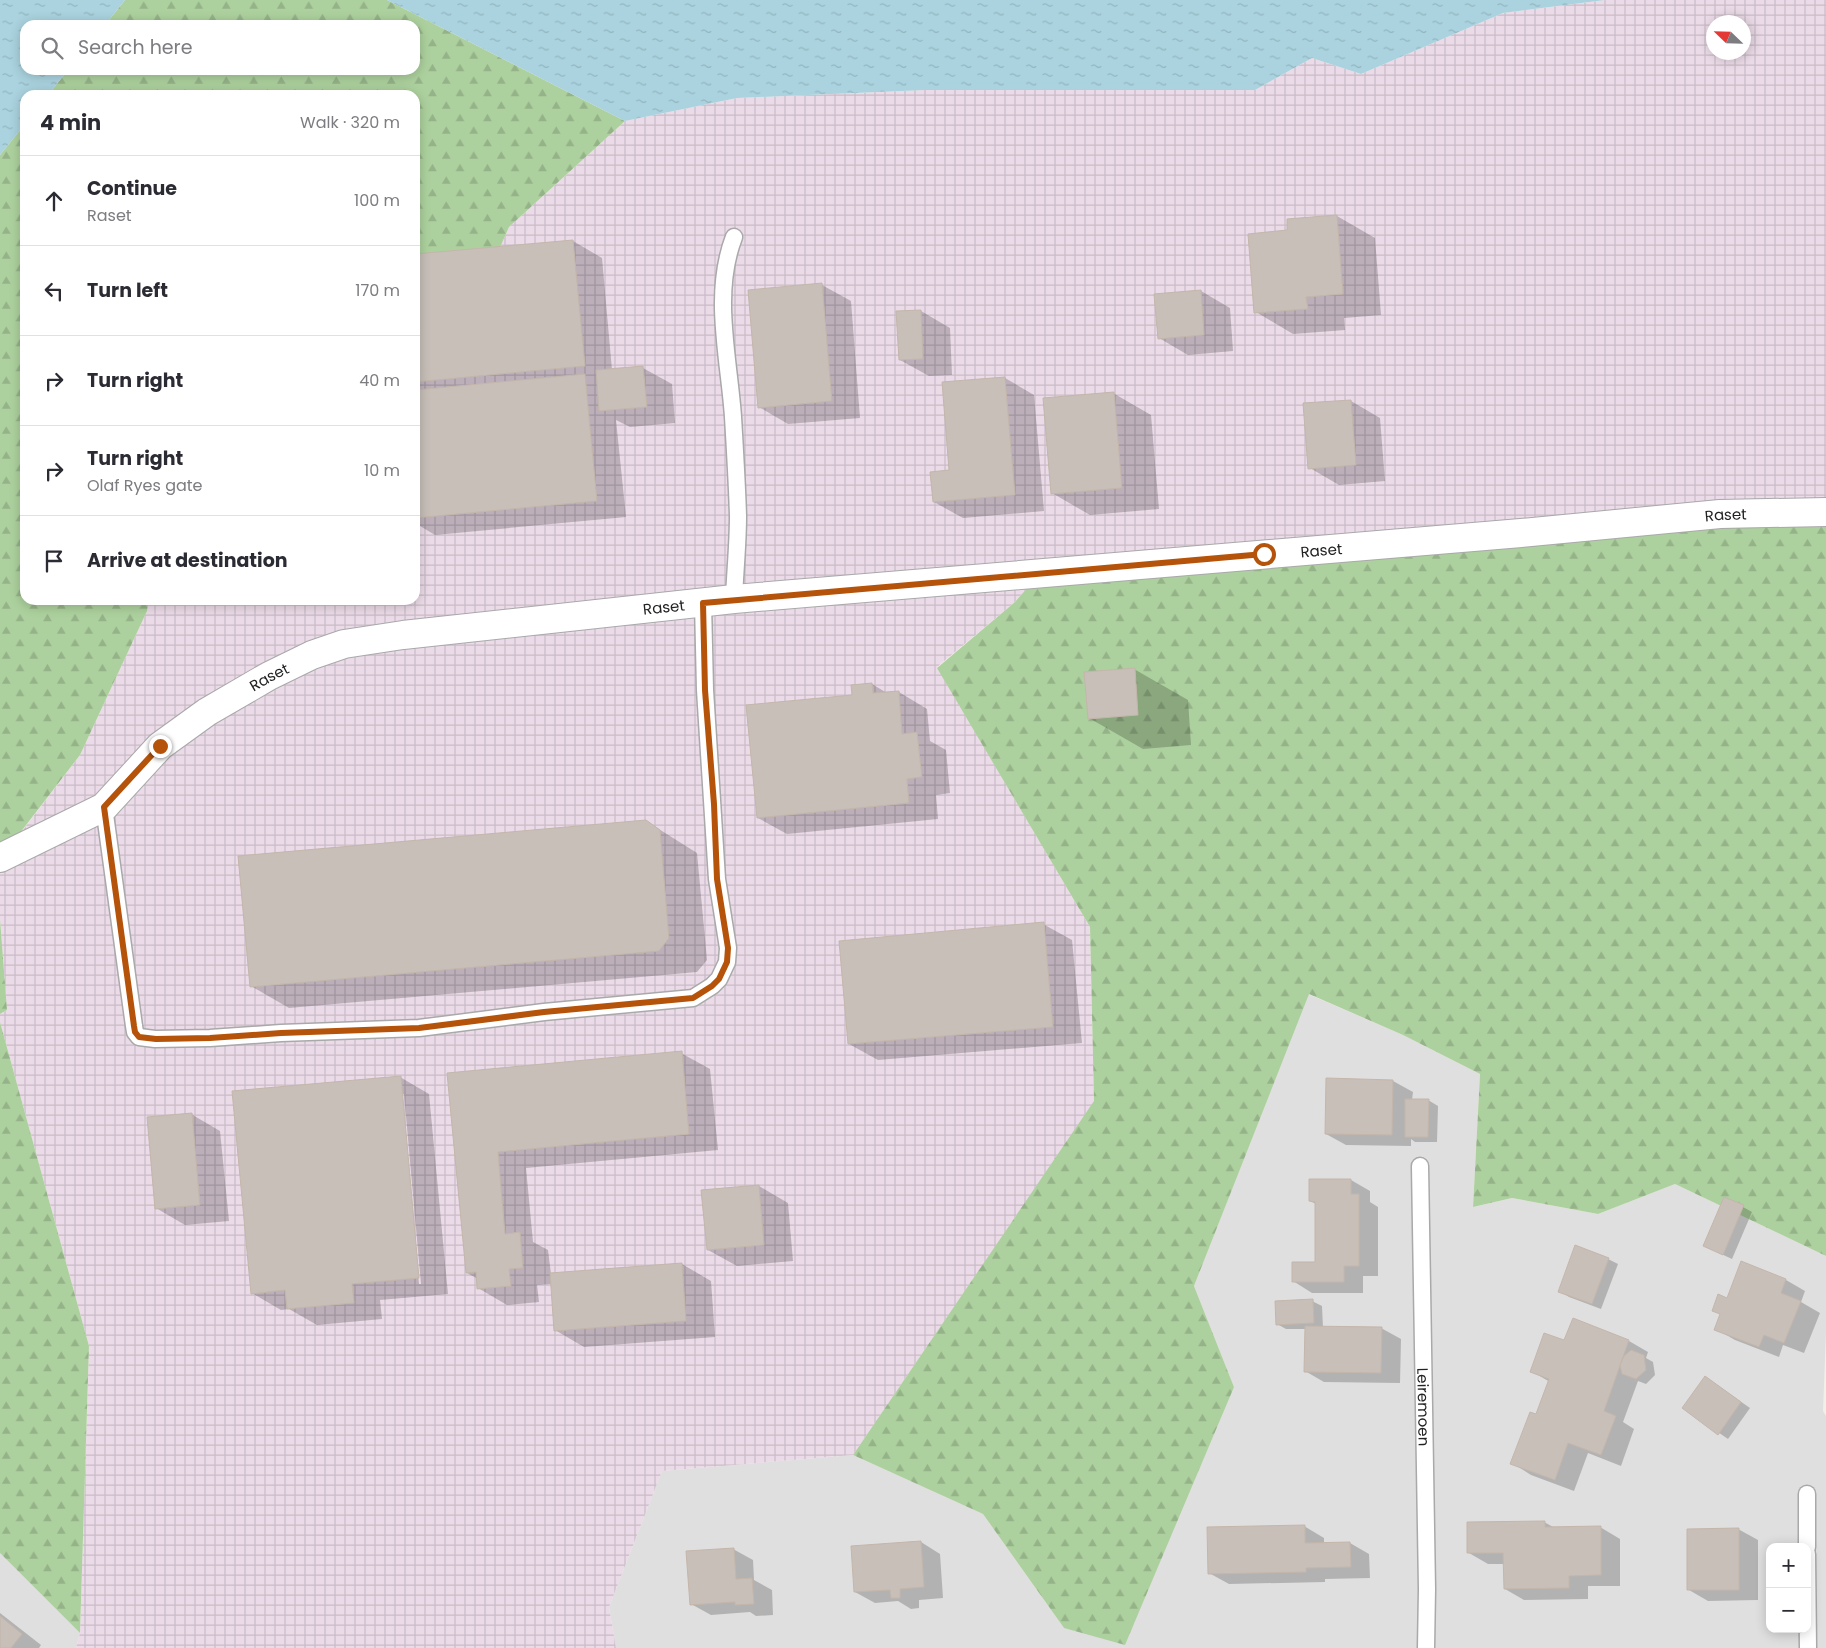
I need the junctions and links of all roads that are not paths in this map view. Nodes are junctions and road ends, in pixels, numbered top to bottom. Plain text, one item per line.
1 (734, 237) dead end
2 (1826, 512) edge
3 (734, 600) junction
4 (703, 603) junction
5 (104, 807) junction
6 (0, 858) edge
7 (1420, 1166) dead end
8 (1807, 1494) dead end
9 (1807, 1543) edge
10 (1807, 1588) edge
11 (1426, 1648) edge
12 (1808, 1648) edge

1 - 3 lane
2 - 3 street, Raset
3 - 4 street, Raset
4 - 5 street, Raset
4 - 5 lane
5 - 6 street
7 - 11 lane, Leiremoen
8 - 9 lane
10 - 12 lane

